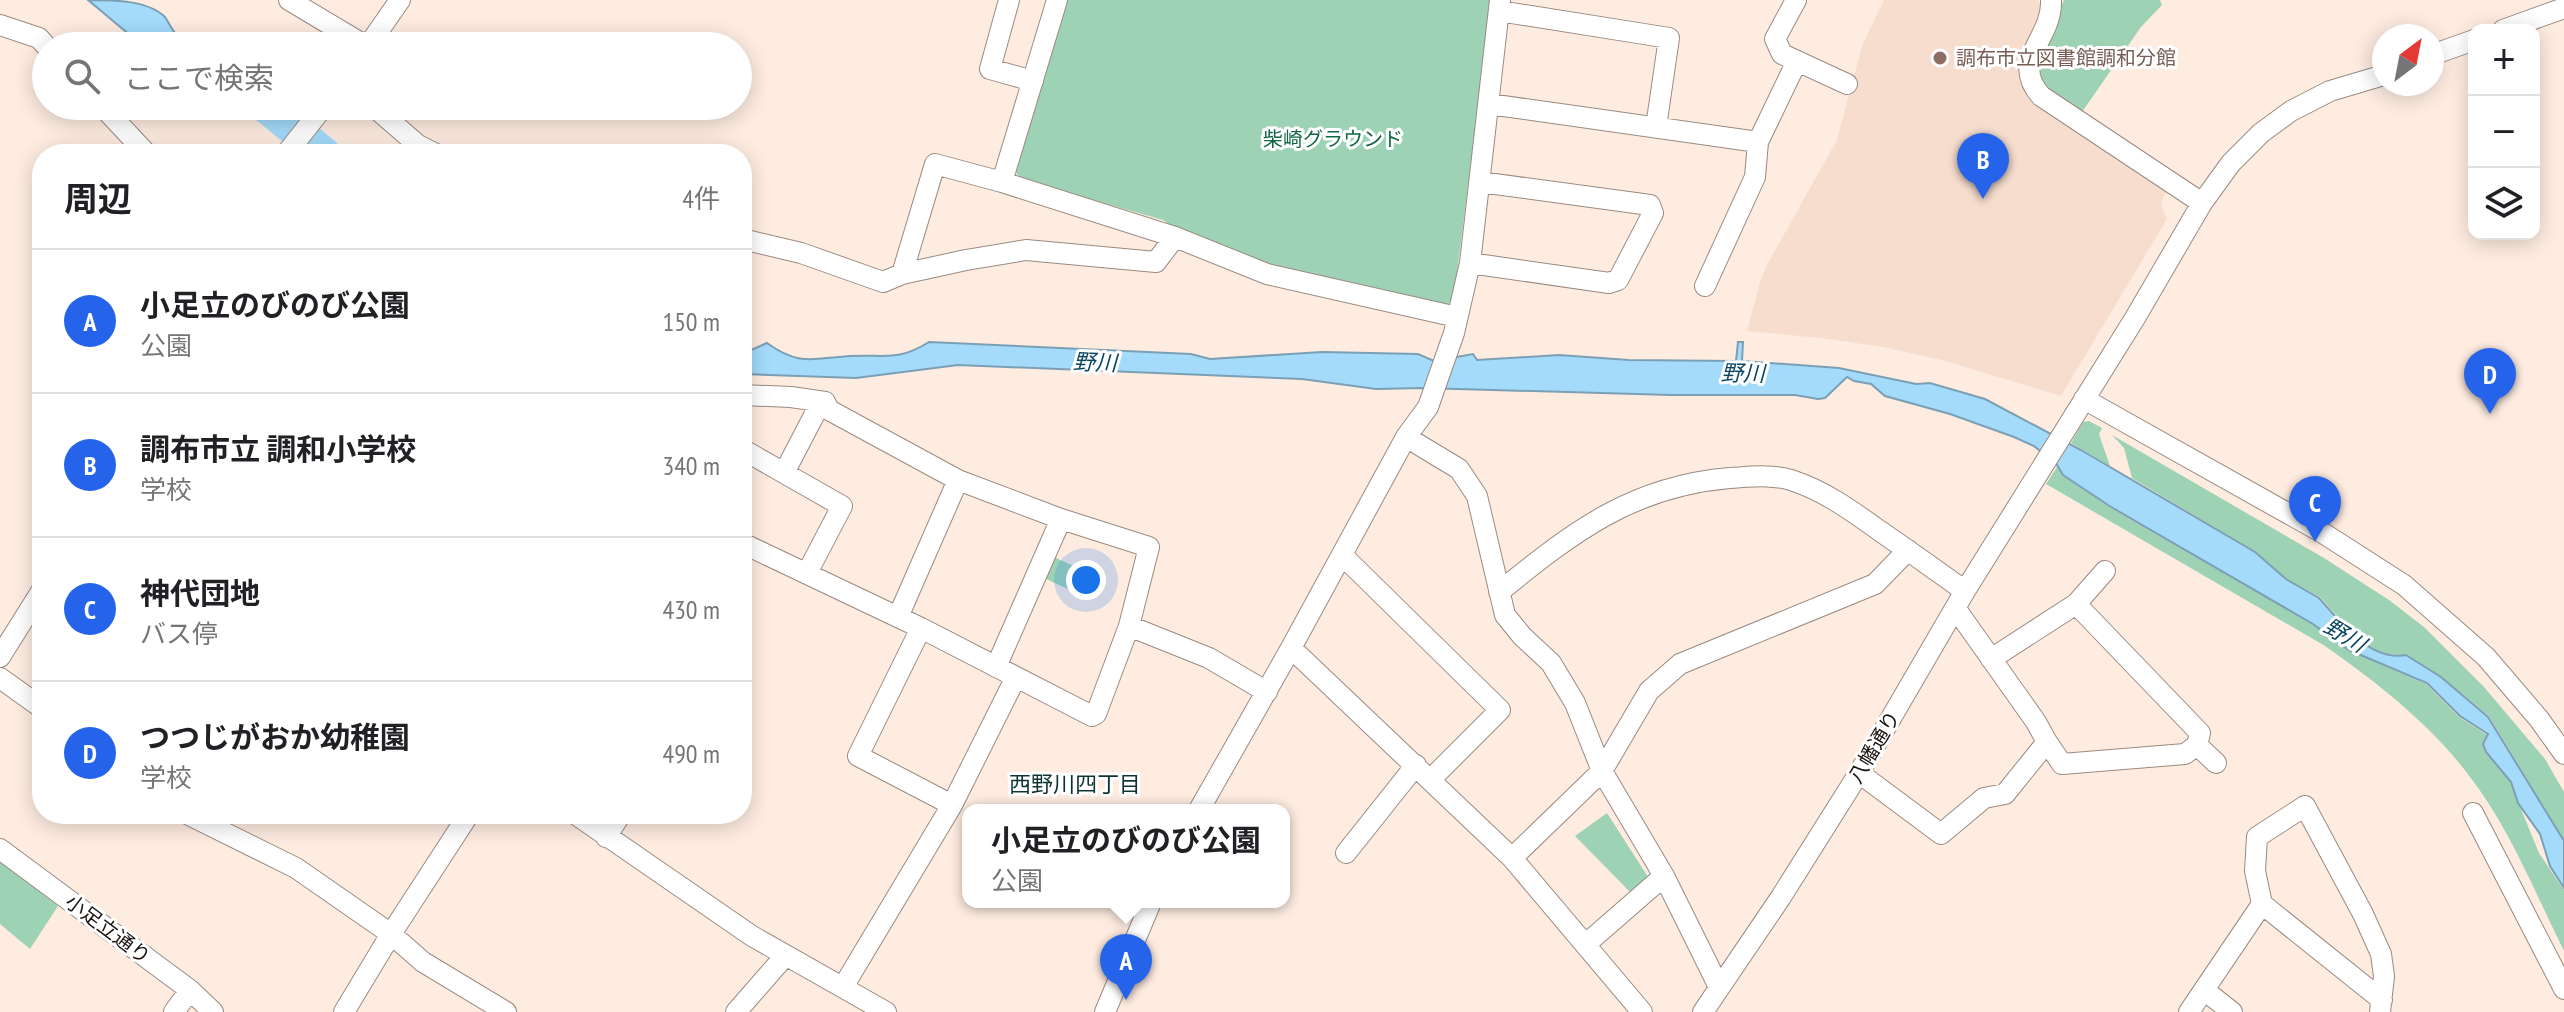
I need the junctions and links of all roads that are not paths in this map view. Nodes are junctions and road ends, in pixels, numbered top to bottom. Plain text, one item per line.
1 (289, 0) edge
2 (400, 0) edge
3 (1009, 0) edge
4 (1057, 0) edge
5 (1796, 0) edge
6 (2051, 0) edge
7 (1499, 6) edge
8 (2564, 8) edge
9 (2520, 24) edge
10 (0, 25) edge
11 (343, 32) edge
12 (377, 32) edge
13 (32, 36) edge
14 (2468, 42) edge
15 (2444, 51) edge
16 (1797, 61) junction
17 (2372, 79) edge
18 (1033, 81) junction
19 (1847, 84) dead end
20 (1489, 104) junction
21 (115, 120) edge
22 (313, 120) edge
23 (389, 120) edge
24 (1656, 127) junction
25 (1758, 142) junction
26 (138, 144) edge
27 (294, 144) edge
28 (417, 144) edge
29 (1002, 182) junction
30 (1480, 182) junction
31 (2202, 203) junction
32 (1175, 237) junction
33 (752, 241) edge
34 (1470, 263) junction
35 (902, 274) junction
36 (1705, 286) dead end
37 (1455, 325) junction
38 (752, 395) edge
39 (821, 402) junction
40 (2079, 406) junction
41 (1406, 437) junction
42 (752, 455) edge
43 (784, 473) junction
44 (958, 480) junction
45 (1061, 519) junction
46 (752, 548) edge
47 (1908, 550) junction
48 (1342, 555) junction
49 (2105, 571) dead end
50 (807, 573) junction
51 (1499, 592) junction
52 (1961, 600) junction
53 (2076, 604) junction
54 (32, 606) edge
55 (898, 617) junction
56 (1129, 626) junction
57 (921, 628) junction
58 (1291, 648) junction
59 (0, 657) edge
60 (1991, 659) junction
61 (996, 667) junction
62 (1016, 677) junction
63 (0, 678) edge
64 (1267, 692) junction
65 (32, 701) edge
66 (2047, 742) junction
67 (2197, 745) junction
68 (2564, 754) edge
69 (2216, 763) dead end
70 (1602, 771) junction
71 (1423, 772) junction
72 (1859, 773) junction
73 (1202, 804) edge
74 (952, 805) junction
75 (2473, 813) dead end
76 (207, 824) edge
77 (462, 824) edge
78 (588, 824) edge
79 (614, 824) edge
80 (606, 837) junction
81 (0, 849) edge
82 (1346, 853) dead end
83 (1512, 858) junction
84 (1664, 876) junction
85 (2262, 904) junction
86 (1148, 908) edge
87 (391, 934) junction
88 (1586, 944) junction
89 (785, 956) junction
90 (843, 987) junction
91 (1719, 987) junction
92 (2564, 989) edge
93 (190, 990) junction
94 (2204, 990) junction
95 (2381, 1006) edge
96 (174, 1012) edge
97 (213, 1012) edge
98 (344, 1012) edge
99 (506, 1012) edge
100 (736, 1012) edge
101 (886, 1012) edge
102 (1105, 1012) edge
103 (1642, 1012) edge
104 (1703, 1012) edge
105 (2189, 1012) edge
106 (2232, 1012) edge

1 - 11 street
2 - 12 street
3 - 18 street
4 - 18 street
5 - 16 street
6 - 31 street
7 - 20 street
7 - 24 street
8 - 9 street
10 - 13 street
14 - 15 street
16 - 19 street
16 - 25 street
17 - 31 street, 八幡通り
18 - 29 street
20 - 24 street
20 - 30 street
21 - 26 street
22 - 27 street
23 - 28 street
24 - 25 street
25 - 36 street
29 - 32 street
29 - 35 street
30 - 34 street
30 - 34 street
31 - 40 street, 八幡通り
32 - 35 street
32 - 37 street
33 - 35 street
34 - 37 street
37 - 41 street
38 - 39 street
39 - 43 street
39 - 44 street
40 - 52 street, 八幡通り
40 - 68 street
41 - 48 street
41 - 51 street
42 - 43 street
43 - 50 street
44 - 45 street
44 - 55 street
45 - 56 street
45 - 61 street
46 - 50 street
47 - 51 street
47 - 52 street
47 - 70 street
48 - 58 street
48 - 71 street
49 - 53 street
50 - 55 street
51 - 70 street
52 - 60 street
52 - 72 street, 八幡通り
53 - 60 street
53 - 67 street
54 - 59 street
55 - 57 street
56 - 62 street
56 - 64 street
57 - 61 street
57 - 74 street
58 - 64 street
58 - 71 street
60 - 66 street
61 - 62 street
62 - 74 street
63 - 65 street
64 - 73 street
66 - 67 street
66 - 72 street
67 - 69 street
70 - 83 street
70 - 84 street
71 - 82 street
71 - 83 street
72 - 91 street, 八幡通り
74 - 90 street
75 - 92 street
76 - 87 street
77 - 87 street
78 - 80 street
79 - 80 street
80 - 89 street
81 - 93 street, 小足立通り
83 - 88 street
84 - 88 street
84 - 91 street
85 - 94 street
85 - 95 street
85 - 95 street
86 - 102 street
87 - 98 street
87 - 99 street
88 - 103 street
89 - 90 street
89 - 100 street
90 - 101 street
91 - 104 street, 八幡通り
93 - 96 street
93 - 97 street, 小足立通り
94 - 105 street
94 - 106 street

